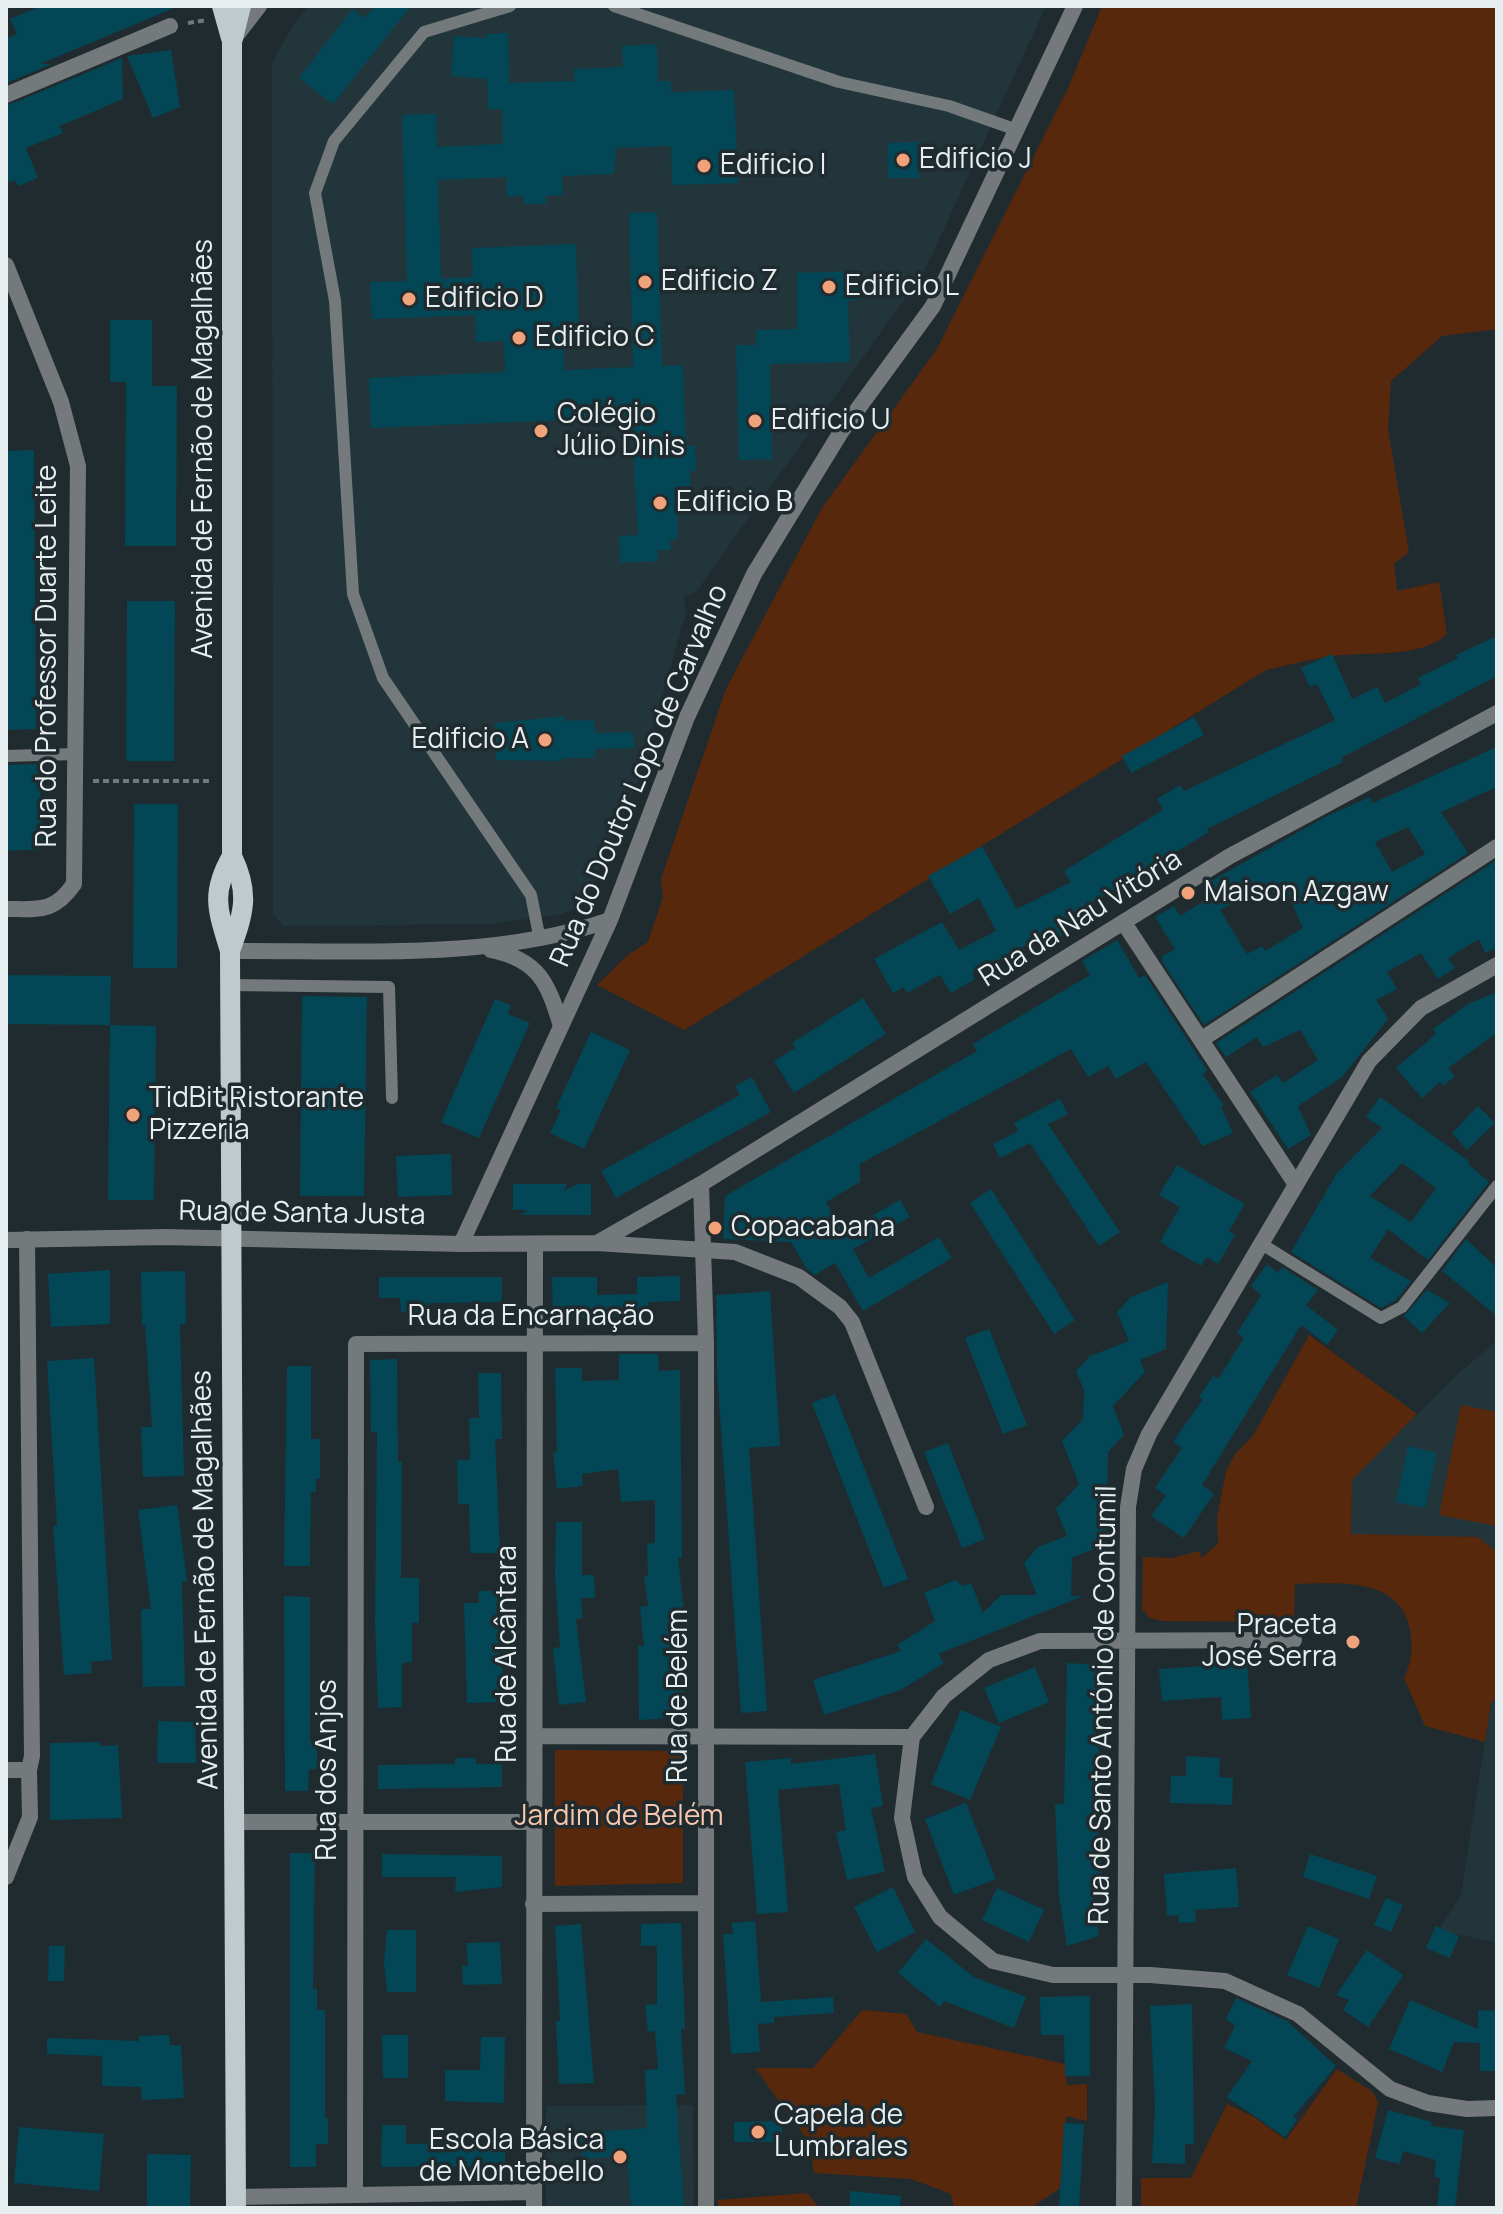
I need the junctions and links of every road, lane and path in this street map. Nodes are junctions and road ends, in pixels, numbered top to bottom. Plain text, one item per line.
1 (259, 6) edge
2 (510, 6) edge
3 (614, 6) edge
4 (1075, 6) edge
5 (229, 10) edge
6 (170, 26) joint
7 (232, 42) junction
8 (6, 95) edge
9 (1017, 130) junction
10 (6, 265) edge
11 (1497, 713) edge
12 (75, 754) junction
13 (6, 756) edge
14 (75, 781) junction
15 (232, 781) junction
16 (1497, 847) edge
17 (6, 909) edge
18 (610, 920) junction
19 (1124, 923) junction
20 (540, 940) junction
21 (478, 947) junction
22 (230, 951) junction
23 (1497, 965) edge
24 (231, 985) junction
25 (561, 1026) junction
26 (1202, 1039) junction
27 (392, 1098) dead end
28 (1295, 1183) junction
29 (701, 1184) junction
30 (1497, 1186) edge
31 (230, 1238) junction
32 (27, 1239) junction
33 (6, 1240) edge
34 (597, 1243) junction
35 (1260, 1243) junction
36 (461, 1244) junction
37 (535, 1244) junction
38 (705, 1251) junction
39 (532, 1341) junction
40 (706, 1343) junction
41 (356, 1344) joint
42 (926, 1507) dead end
43 (1127, 1639) junction
44 (1294, 1640) dead end
45 (535, 1736) junction
46 (912, 1737) junction
47 (705, 1738) junction
48 (6, 1770) edge
49 (29, 1770) junction
50 (354, 1821) junction
51 (236, 1822) junction
52 (533, 1822) junction
53 (6, 1877) edge
54 (704, 1903) junction
55 (533, 1904) junction
56 (1125, 1974) junction
57 (1497, 2108) edge
58 (355, 2195) junction
59 (534, 2200) edge
60 (236, 2203) edge
61 (706, 2208) edge
62 (1124, 2208) edge

1 - 7 street
2 - 20 lane
3 - 9 lane
4 - 9 street, Rua do Doutor Lopo de Carvalho
5 - 6 path
5 - 7 main road, Avenida de Fernão de Magalhães
6 - 8 street
7 - 15 main road, Avenida de Fernão de Magalhães
9 - 18 street, Rua do Doutor Lopo de Carvalho
10 - 12 street, Rua do Professor Duarte Leite
11 - 19 street, Rua da Nau Vitória
12 - 13 lane
12 - 14 street, Rua do Professor Duarte Leite
14 - 15 path
14 - 17 street, Rua do Professor Duarte Leite
15 - 22 main road, Avenida de Fernão de Magalhães
16 - 26 street
18 - 20 street
18 - 25 street, Rua do Doutor Lopo de Carvalho
19 - 26 street
19 - 29 street, Rua da Nau Vitória
20 - 21 street
21 - 22 street
21 - 25 street
22 - 24 main road, Avenida de Fernão de Magalhães
23 - 28 street, Rua de Santo António de Contumil
24 - 27 lane
24 - 31 main road, Avenida de Fernão de Magalhães
25 - 36 street, Rua do Doutor Lopo de Carvalho
26 - 28 street
28 - 35 street, Rua de Santo António de Contumil
29 - 34 street, Rua de Santa Justa
29 - 38 street, Rua de Belém
30 - 35 lane
31 - 32 street, Rua de Santa Justa
31 - 36 street, Rua de Santa Justa
31 - 51 main road, Avenida de Fernão de Magalhães
32 - 33 street, Rua de Santa Justa
32 - 49 street
34 - 37 street, Rua de Santa Justa
34 - 38 street, Rua de Santa Justa
35 - 43 street, Rua de Santo António de Contumil
36 - 37 street, Rua de Santa Justa
37 - 39 street, Rua de Alcântara
38 - 40 street, Rua de Belém
38 - 42 street, Rua de Santa Justa
39 - 40 street, Rua da Encarnação
39 - 41 street, Rua da Encarnação
39 - 45 street, Rua de Alcântara
40 - 47 street, Rua de Belém
41 - 50 street, Rua dos Anjos
43 - 44 street
43 - 46 street
43 - 56 street, Rua de Santo António de Contumil
45 - 47 street
45 - 52 street, Rua de Alcântara
46 - 47 street
46 - 56 street
47 - 54 street, Rua de Belém
48 - 49 street
49 - 53 street
50 - 51 street
50 - 52 street
50 - 58 street, Rua dos Anjos
51 - 60 main road, Avenida de Fernão de Magalhães
52 - 55 street, Rua de Alcântara
54 - 55 street
54 - 61 street, Rua de Belém
55 - 59 street, Rua de Alcântara
56 - 57 street
56 - 62 street, Rua de Santo António de Contumil
58 - 59 street
58 - 60 street

